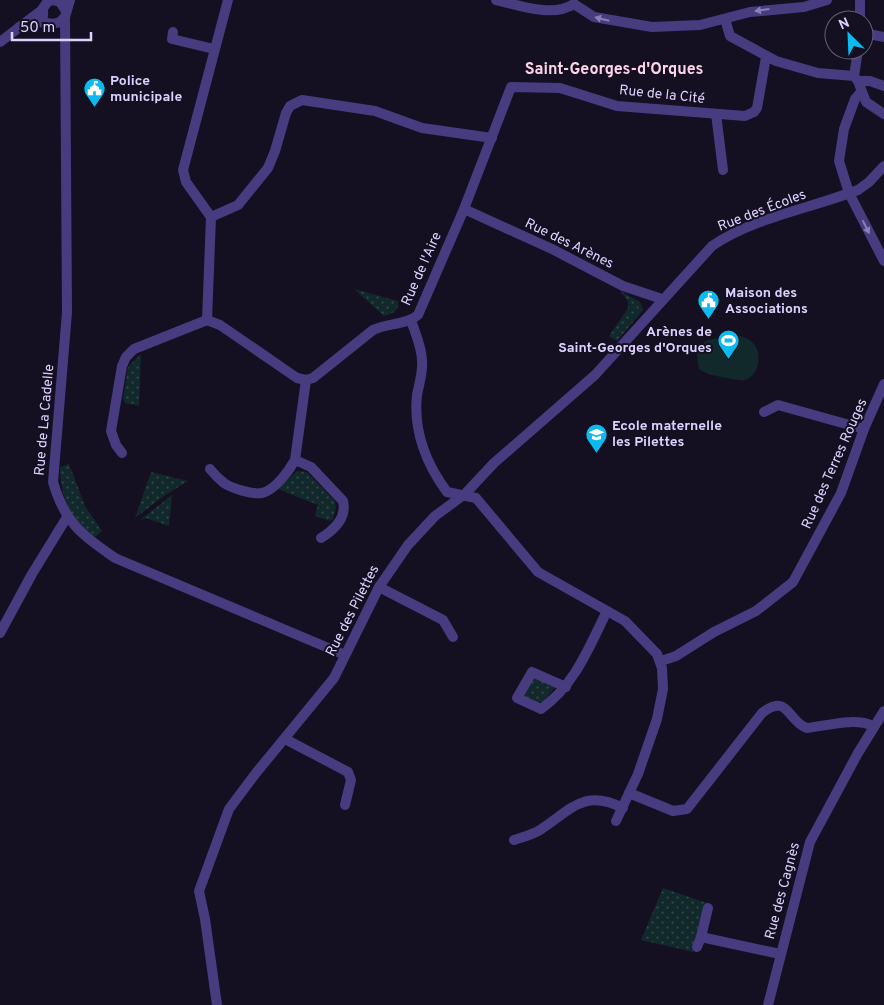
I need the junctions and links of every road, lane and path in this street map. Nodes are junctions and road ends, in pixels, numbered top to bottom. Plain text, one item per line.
1 (70, 0) edge
2 (228, 0) edge
3 (496, 0) edge
4 (827, 0) edge
5 (574, 2) edge
6 (46, 4) edge
7 (65, 14) junction
8 (725, 19) junction
9 (50, 23) junction
10 (19, 26) junction
11 (173, 32) dead end
12 (65, 39) junction
13 (0, 42) edge
14 (214, 49) junction
15 (766, 57) junction
16 (857, 60) edge
17 (856, 79) junction
18 (884, 86) edge
19 (511, 87) joint
20 (862, 95) junction
21 (716, 114) junction
22 (884, 114) edge
23 (492, 138) junction
24 (884, 166) edge
25 (723, 170) dead end
26 (849, 193) junction
27 (464, 210) junction
28 (210, 217) junction
29 (884, 261) edge
30 (662, 300) junction
31 (207, 320) junction
32 (412, 320) junction
33 (306, 380) junction
34 (884, 384) edge
35 (764, 412) dead end
36 (864, 429) junction
37 (122, 454) dead end
38 (295, 460) junction
39 (210, 469) dead end
40 (465, 494) junction
41 (67, 517) junction
42 (321, 538) dead end
43 (379, 587) junction
44 (608, 611) junction
45 (0, 633) edge
46 (453, 636) dead end
47 (345, 655) junction
48 (661, 661) junction
49 (566, 687) junction
50 (884, 711) edge
51 (873, 726) junction
52 (285, 739) junction
53 (629, 793) junction
54 (345, 805) dead end
55 (623, 808) junction
56 (616, 821) dead end
57 (514, 840) dead end
58 (708, 908) dead end
59 (701, 937) junction
60 (697, 947) dead end
61 (780, 954) junction
62 (218, 1005) edge
63 (768, 1005) edge

1 - 7 street, Rue de La Cadelle
2 - 14 street
3 - 5 street
4 -> 8 street
8 -> 5 street
6 - 7 street
6 - 9 street
6 - 10 street
7 - 9 street
7 - 12 street, Rue de La Cadelle
8 - 15 street
9 - 10 street
9 - 12 street
10 - 13 street
11 - 14 street
12 - 41 street, Rue de La Cadelle
14 - 28 street
15 - 17 street
15 - 21 street, Rue de la Cité
16 - 17 street
17 - 18 street
17 - 20 street
19 - 21 street, Rue de la Cité
19 - 23 street, Rue de l'Aire
20 - 22 street
20 - 26 street
21 - 25 street
23 - 27 street, Rue de l'Aire
23 - 28 street
24 - 26 street, Rue des Écoles
26 -> 29 street
26 - 30 street, Rue des Écoles
27 - 30 street, Rue des Arènes
27 - 32 street, Rue de l'Aire
28 - 31 street
30 - 40 street, Rue des Pilettes
31 - 33 street
31 - 37 street
32 - 33 street, Rue de l'Aire
32 - 40 street
33 - 38 street
34 - 36 street, Rue des Terres Rouges
35 - 36 street
36 - 48 street, Rue des Terres Rouges
38 - 39 street
38 - 42 street
40 - 43 street, Rue des Pilettes
40 - 44 street
41 - 45 street
41 - 47 street, Rue de La Cadelle
43 - 46 street
43 - 47 street, Rue des Pilettes
44 - 48 street
44 - 49 street
47 - 52 street, Rue des Pilettes
48 - 53 street
49 - 49 street
50 - 51 street, Rue des Cagnès
51 - 53 street
51 - 61 street, Rue des Cagnès
52 - 54 street
52 - 62 street, Rue des Pilettes
53 - 55 street
55 - 56 street
55 - 57 street
58 - 59 street
59 - 60 street
59 - 61 street
61 - 63 street, Rue des Cagnès

